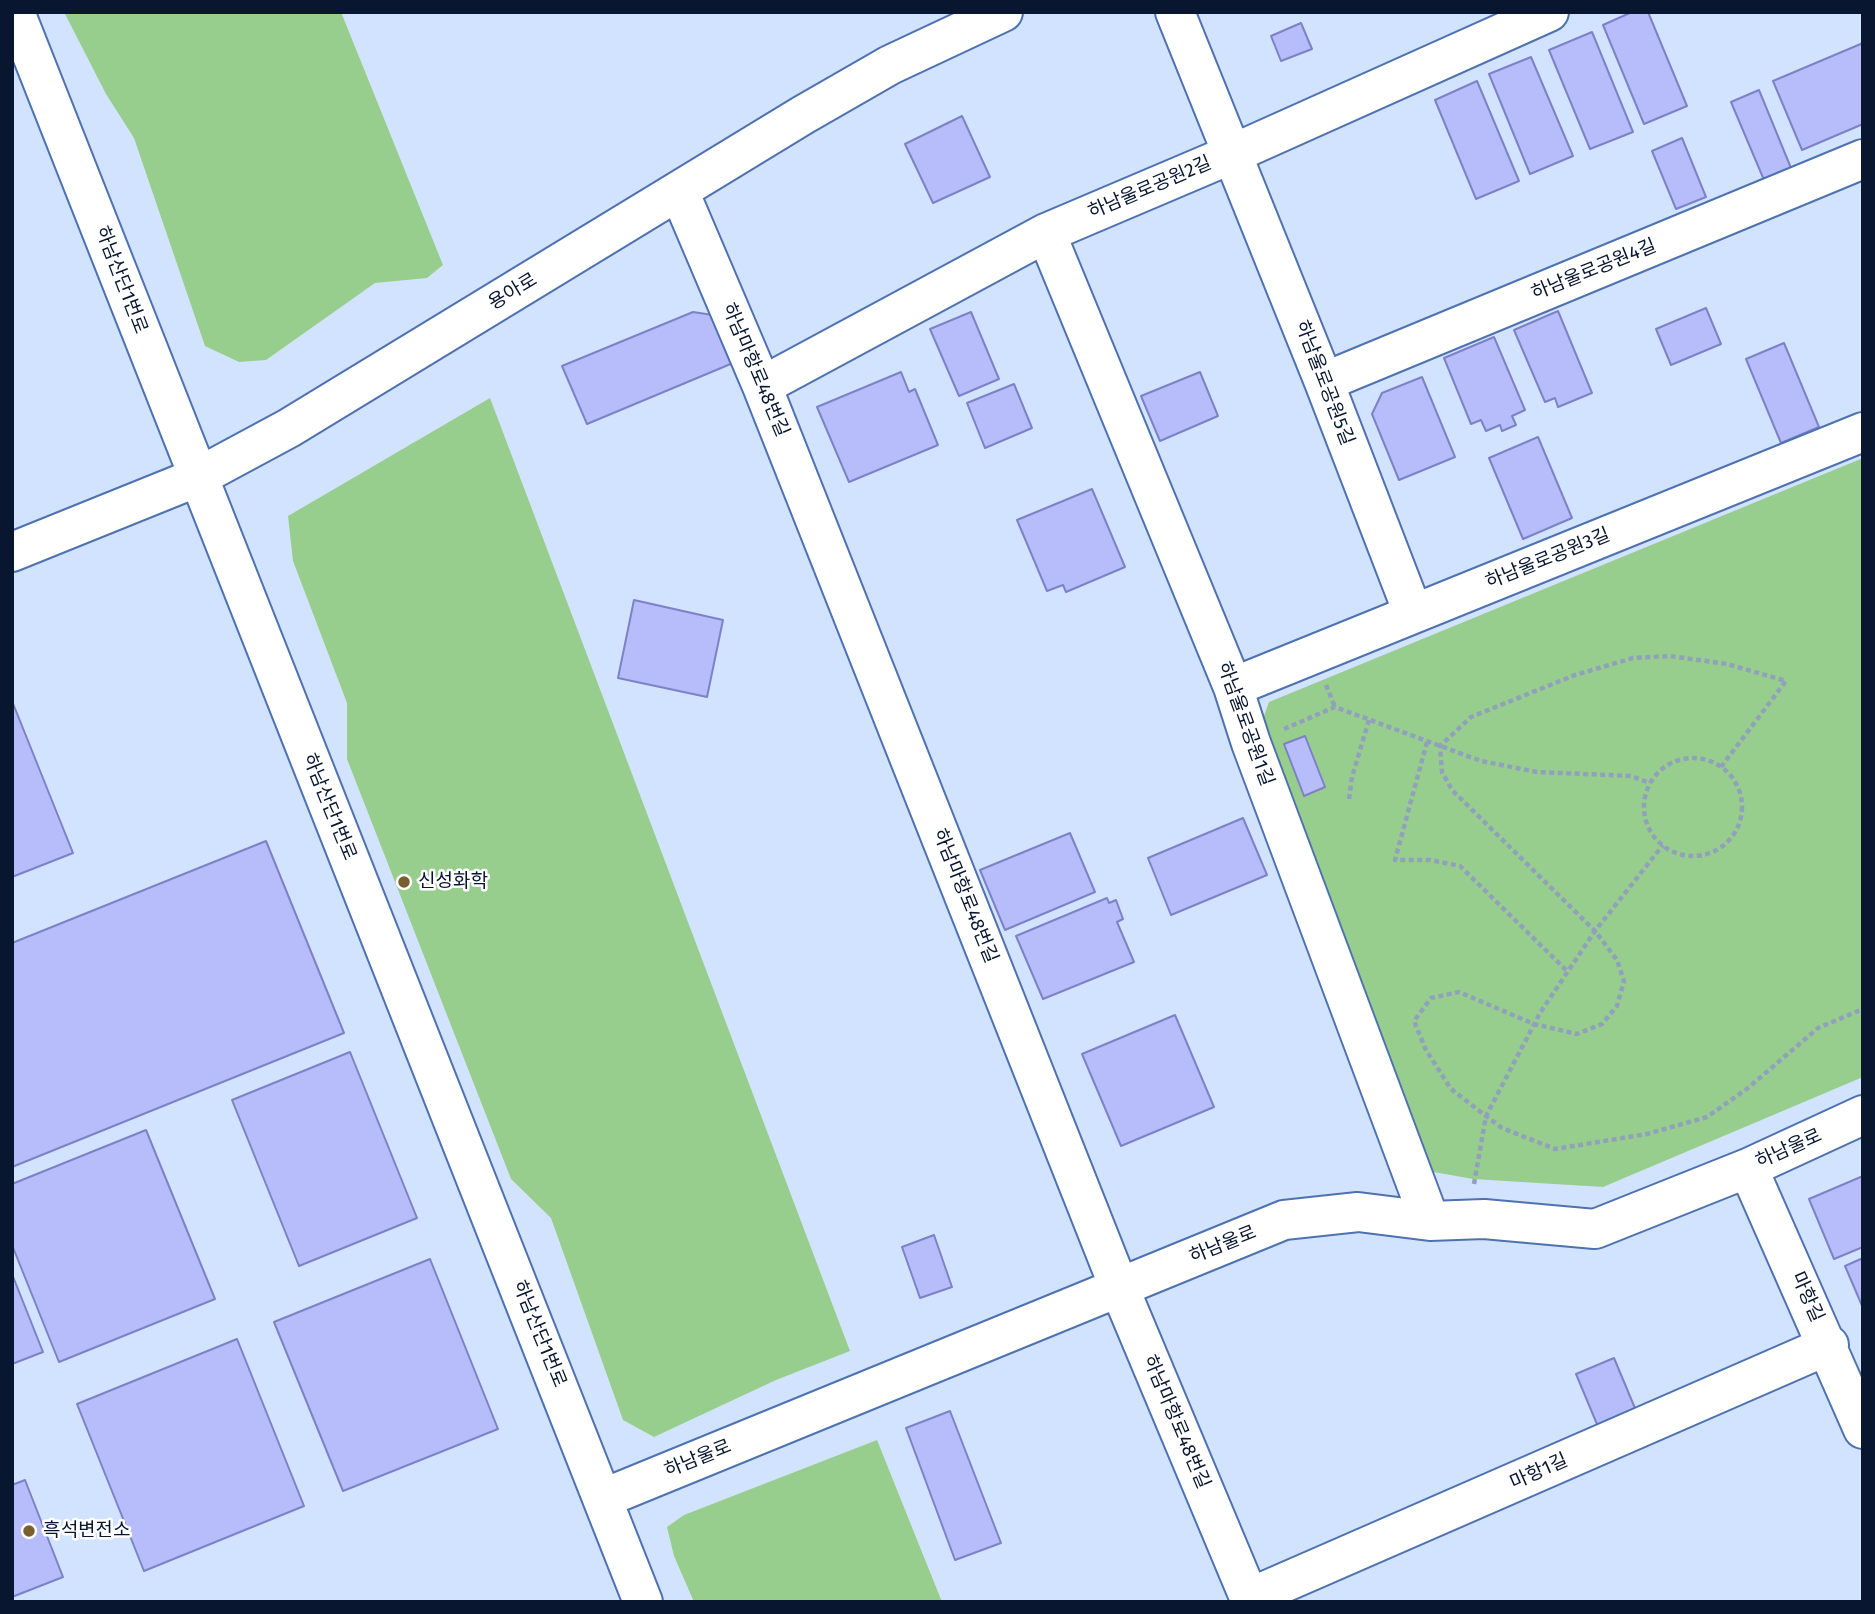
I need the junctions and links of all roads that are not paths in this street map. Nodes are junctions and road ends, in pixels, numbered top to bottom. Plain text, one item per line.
1 (15, 12) edge
2 (1003, 12) edge
3 (1175, 12) edge
4 (1549, 12) edge
5 (1232, 154) junction
6 (1863, 159) edge
7 (679, 191) junction
8 (1045, 233) junction
9 (1325, 382) junction
10 (762, 386) junction
11 (1863, 432) edge
12 (198, 477) junction
13 (12, 552) edge
14 (1413, 613) junction
15 (1233, 687) junction
16 (1863, 1115) edge
17 (1748, 1168) junction
18 (1430, 1221) junction
19 (1119, 1287) junction
20 (1829, 1345) junction
21 (1863, 1429) edge
22 (604, 1498) junction
23 (1250, 1600) edge
24 (643, 1602) edge

1 - 12 street, 하남산단1번로
2 - 7 street, 용아로
3 - 5 street, 하남울로공원5길
4 - 5 street, 하남울로공원2길
5 - 8 street, 하남울로공원2길
5 - 9 street, 하남울로공원5길
6 - 9 street, 하남울로공원4길
7 - 10 street, 하남마항로48번길
7 - 12 street, 용아로
8 - 10 street, 하남울로공원2길
8 - 15 street, 하남울로공원1길
9 - 14 street, 하남울로공원5길
10 - 19 street, 하남마항로48번길
11 - 14 street, 하남울로공원3길
12 - 13 street, 용아로
12 - 22 street, 하남산단1번로
14 - 15 street, 하남울로공원3길
15 - 18 street, 하남울로공원1길
16 - 17 street, 하남울로
17 - 18 street, 하남울로
17 - 20 street, 마항길
18 - 19 street, 하남울로
19 - 22 street, 하남울로
19 - 23 street, 하남마항로48번길
20 - 21 street, 마항길
20 - 23 street, 마항1길
22 - 24 street, 하남산단1번로

